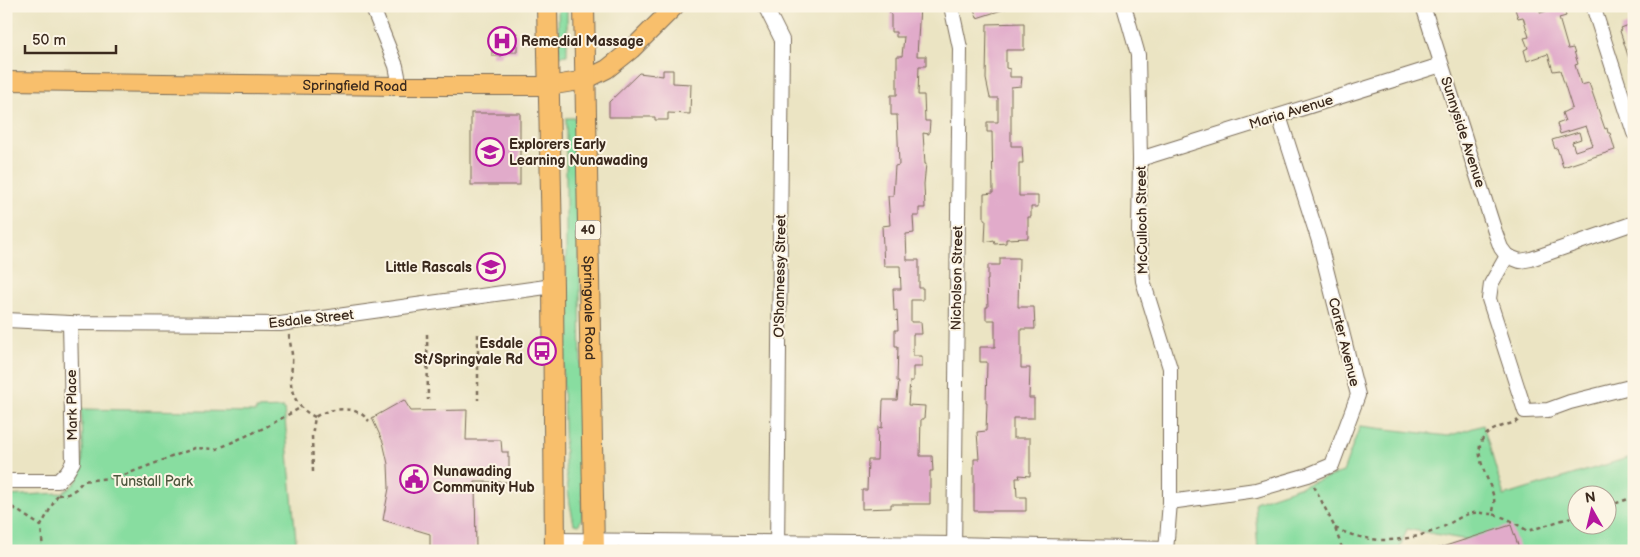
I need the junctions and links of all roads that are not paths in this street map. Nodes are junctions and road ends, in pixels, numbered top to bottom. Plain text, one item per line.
1 (372, 6) edge
2 (547, 6) edge
3 (584, 6) edge
4 (675, 6) edge
5 (765, 6) edge
6 (951, 6) edge
7 (1124, 6) edge
8 (1423, 6) edge
9 (1598, 7) edge
10 (1441, 65) junction
11 (6, 80) edge
12 (585, 80) junction
13 (398, 86) junction
14 (549, 86) junction
15 (1279, 116) junction
16 (1634, 133) edge
17 (1140, 159) junction
18 (1634, 223) edge
19 (1507, 256) junction
20 (553, 286) junction
21 (6, 320) edge
22 (70, 323) junction
23 (1634, 386) edge
24 (6, 481) edge
25 (1170, 502) junction
26 (594, 545) edge
27 (555, 546) edge
28 (690, 546) edge
29 (777, 546) edge
30 (954, 547) edge
31 (1130, 550) edge
32 (1166, 550) edge

1 - 13 street
2 - 14 highway
3 - 12 highway, Springvale Road / 40
4 - 12 main road, Springfield Road
5 - 29 street, O'Shannessy Street
6 - 30 street, Nicholson Street
7 - 17 street, McCulloch Street
8 - 10 street, Sunnyside Avenue
9 - 16 street
10 - 15 street, Maria Avenue
10 - 19 street, Sunnyside Avenue
11 - 13 main road, Springfield Road
12 - 14 main road, Springfield Road
12 - 26 highway, Springvale Road / 40
13 - 14 main road, Springfield Road
14 - 20 highway
15 - 17 street, Maria Avenue
15 - 25 street, Carter Avenue
17 - 25 street, McCulloch Street
18 - 19 street
19 - 23 street
20 - 22 street, Esdale Street
20 - 27 highway
21 - 22 street, Esdale Street
22 - 24 street, Mark Place
25 - 32 street, McCulloch Street
26 - 27 street
26 - 28 street
28 - 29 street
29 - 30 street
30 - 31 street
31 - 32 street

